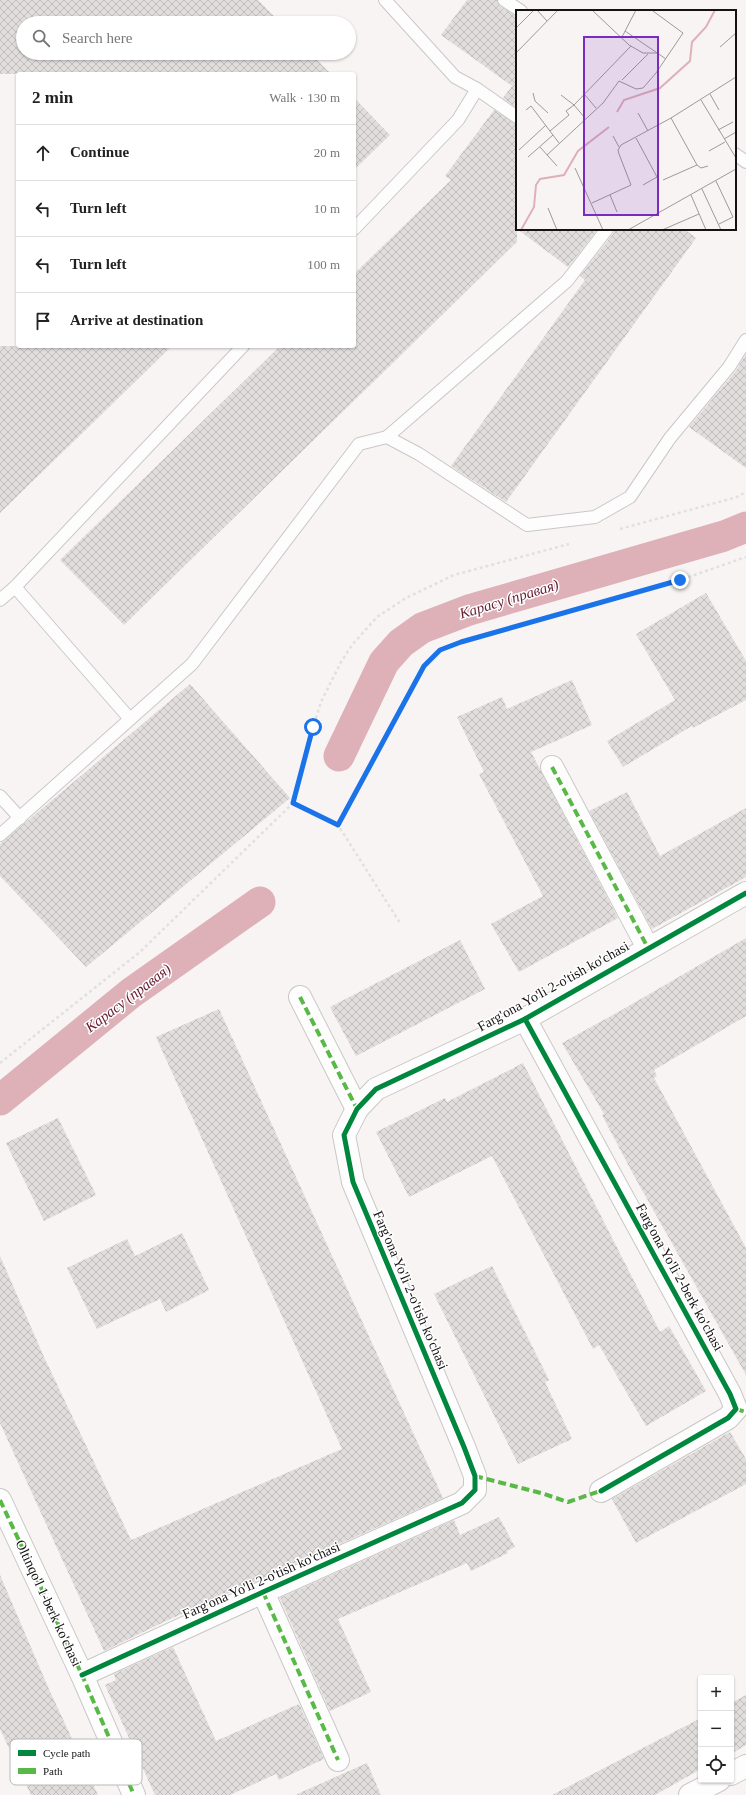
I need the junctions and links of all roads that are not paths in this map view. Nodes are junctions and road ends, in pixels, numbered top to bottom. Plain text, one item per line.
1 (385, 0) edge
2 (504, 0) edge
3 (519, 10) edge
4 (477, 89) junction
5 (516, 116) edge
6 (356, 228) edge
7 (606, 230) edge
8 (746, 340) edge
9 (242, 348) edge
10 (387, 437) junction
11 (15, 587) junction
12 (0, 600) edge
13 (130, 719) junction
14 (552, 767) dead end
15 (0, 796) edge
16 (20, 818) junction
17 (0, 835) edge
18 (746, 892) edge
19 (648, 948) junction
20 (300, 997) dead end
21 (525, 1019) junction
22 (357, 1109) junction
23 (601, 1491) dead end
24 (0, 1500) edge
25 (263, 1592) junction
26 (82, 1675) junction
27 (110, 1739) edge
28 (338, 1760) dead end
29 (746, 1766) edge
30 (734, 1772) edge
31 (713, 1783) edge
32 (130, 1785) edge
33 (134, 1795) edge
34 (690, 1795) edge

1 - 4 lane
2 - 3 lane
4 - 5 lane
4 - 6 lane
7 - 10 lane
8 - 10 lane
9 - 11 lane
10 - 13 lane
11 - 12 lane
11 - 13 lane
13 - 16 lane
14 - 19 street
15 - 16 lane
16 - 17 lane
18 - 19 street, Farg'ona Yo'li 2-o'tish ko'chasi
19 - 21 street, Farg'ona Yo'li 2-o'tish ko'chasi
20 - 22 street
21 - 22 street, Farg'ona Yo'li 2-o'tish ko'chasi
21 - 23 street, Farg'ona Yo'li 2-berk ko'chasi
22 - 25 street, Farg'ona Yo'li 2-o'tish ko'chasi
24 - 26 street, Oltinqo'l 1-berk ko'chasi
25 - 26 street, Farg'ona Yo'li 2-o'tish ko'chasi
25 - 28 street
26 - 27 street, Oltinqo'l 1-berk ko'chasi
29 - 30 street
31 - 34 street
32 - 33 street, Oltinqo'l 1-berk ko'chasi

